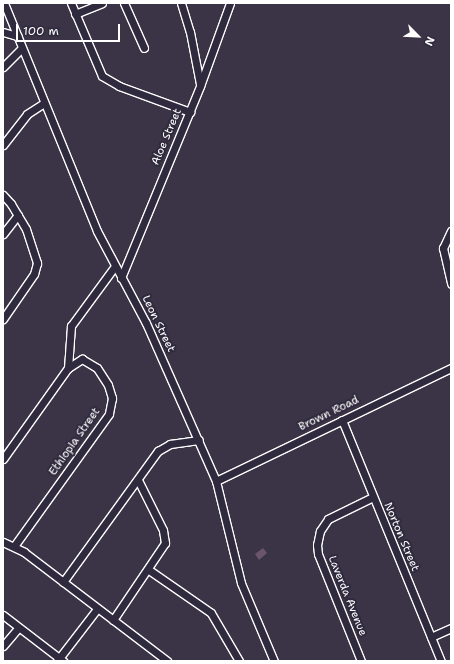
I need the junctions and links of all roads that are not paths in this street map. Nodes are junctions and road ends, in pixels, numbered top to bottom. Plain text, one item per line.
1 (4, 3) edge
2 (71, 3) edge
3 (102, 3) edge
4 (124, 3) edge
5 (181, 3) edge
6 (230, 3) edge
7 (75, 14) junction
8 (3, 32) edge
9 (17, 36) junction
10 (144, 48) dead end
11 (22, 49) junction
12 (3, 67) edge
13 (200, 86) junction
14 (44, 103) junction
15 (190, 112) junction
16 (3, 145) edge
17 (3, 196) edge
18 (18, 215) junction
19 (451, 231) edge
20 (3, 234) edge
21 (115, 266) junction
22 (121, 278) junction
23 (451, 284) edge
24 (3, 319) edge
25 (68, 368) junction
26 (451, 368) edge
27 (342, 420) junction
28 (199, 440) junction
29 (3, 459) edge
30 (138, 480) junction
31 (216, 481) junction
32 (373, 497) junction
33 (3, 542) edge
34 (14, 546) junction
35 (149, 570) junction
36 (63, 582) junction
37 (98, 609) junction
38 (3, 615) edge
39 (113, 620) junction
40 (18, 628) junction
41 (451, 628) edge
42 (431, 637) junction
43 (3, 646) edge
44 (60, 660) edge
45 (167, 661) edge
46 (239, 661) edge
47 (274, 661) edge
48 (361, 661) edge
49 (441, 661) edge

1 - 9 street, Leon Street
2 - 7 street
3 - 7 street
4 - 10 street
5 - 13 street
6 - 13 street, Aloe Street
7 - 15 street
8 - 9 street
9 - 11 street, Leon Street
11 - 12 street
11 - 14 street, Leon Street
13 - 15 street, Aloe Street
14 - 16 street
14 - 21 street, Leon Street
15 - 22 street, Aloe Street
17 - 18 street
18 - 20 street
18 - 24 street
19 - 23 street
21 - 22 street, Leon Street
21 - 25 street
22 - 28 street, Leon Street
25 - 29 street
25 - 34 street, Ethiopia Street
26 - 27 street, Brown Road
27 - 31 street, Brown Road
27 - 32 street, Norton Street
28 - 30 street
28 - 31 street, Leon Street
30 - 35 street
30 - 36 street
31 - 47 street, Leon Street
32 - 42 street, Norton Street
32 - 48 street, Laverda Avenue
33 - 34 street
34 - 36 street
35 - 39 street
35 - 46 street
36 - 37 street
37 - 39 street
37 - 44 street
38 - 40 street
39 - 45 street
40 - 43 street
40 - 44 street
41 - 42 street
42 - 49 street, Norton Street

